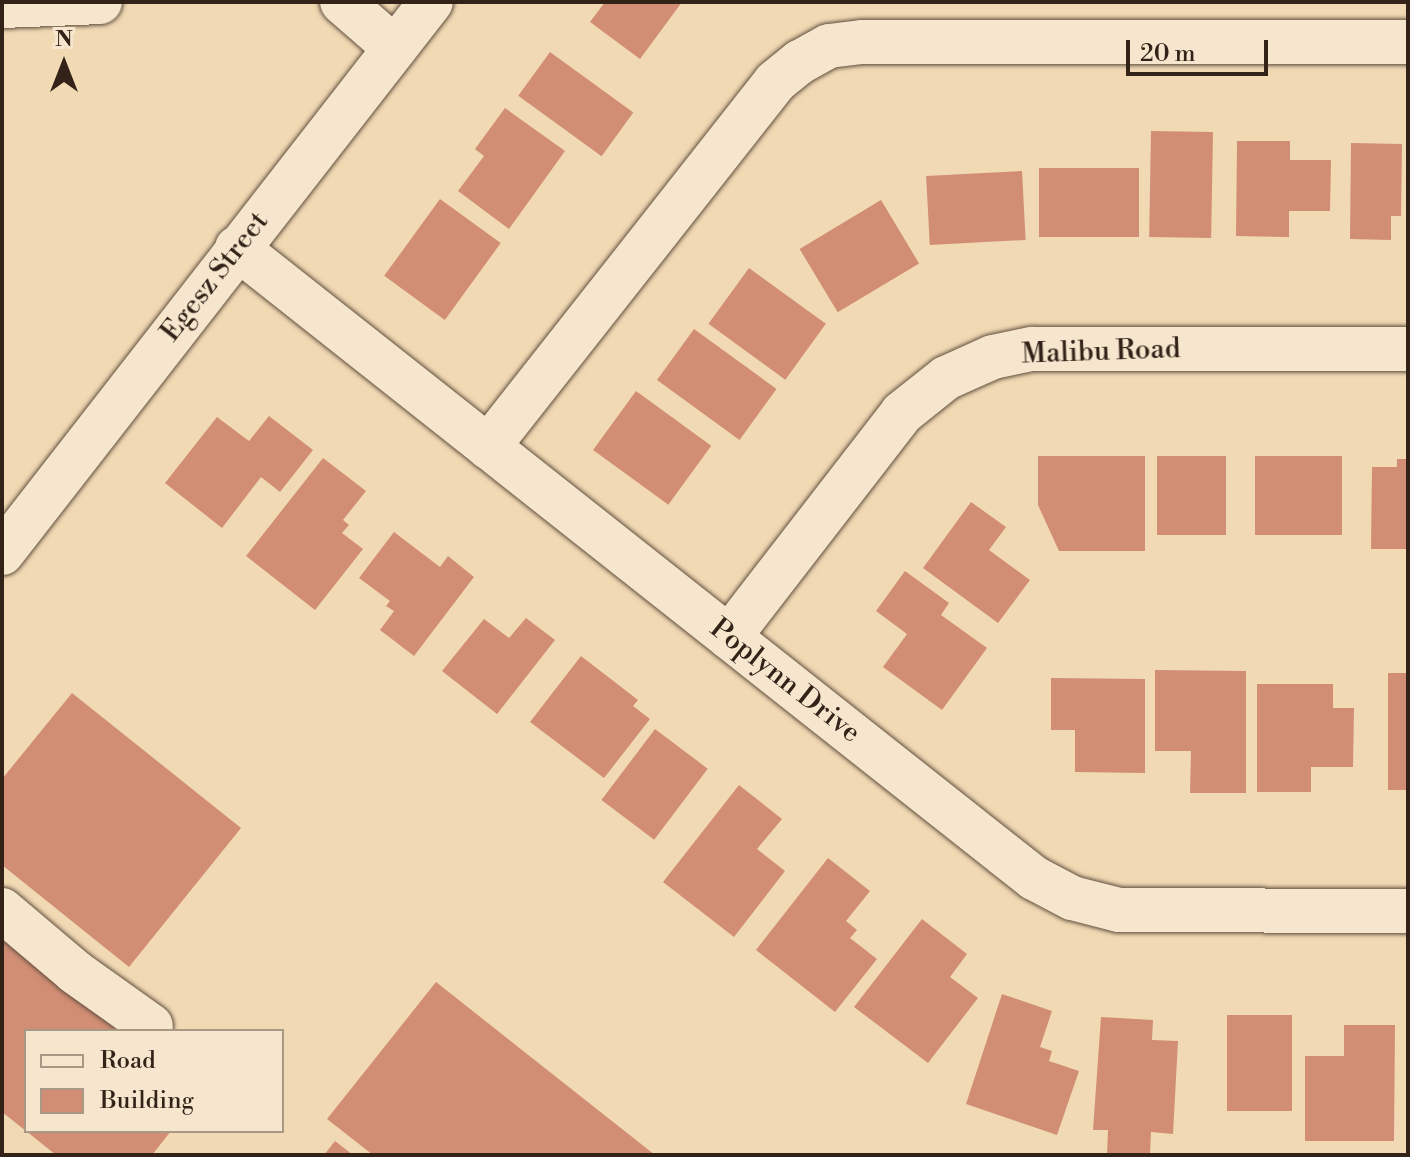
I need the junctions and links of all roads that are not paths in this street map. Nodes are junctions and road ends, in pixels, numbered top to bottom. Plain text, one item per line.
1 (100, 2) edge
2 (342, 2) edge
3 (431, 2) edge
4 (2, 6) edge
5 (1408, 42) edge
6 (395, 48) junction
7 (237, 248) junction
8 (1408, 349) edge
9 (488, 447) junction
10 (2, 553) edge
11 (729, 637) junction
12 (2, 910) edge
13 (1408, 911) edge
14 (151, 1026) dead end

1 - 4 street
2 - 6 street
3 - 6 street, Egesz Street
5 - 9 street
6 - 7 street, Egesz Street
7 - 9 street, Poplynn Drive
7 - 10 street, Egesz Street
8 - 11 street, Malibu Road
9 - 11 street, Poplynn Drive
11 - 13 street, Poplynn Drive
12 - 14 street

